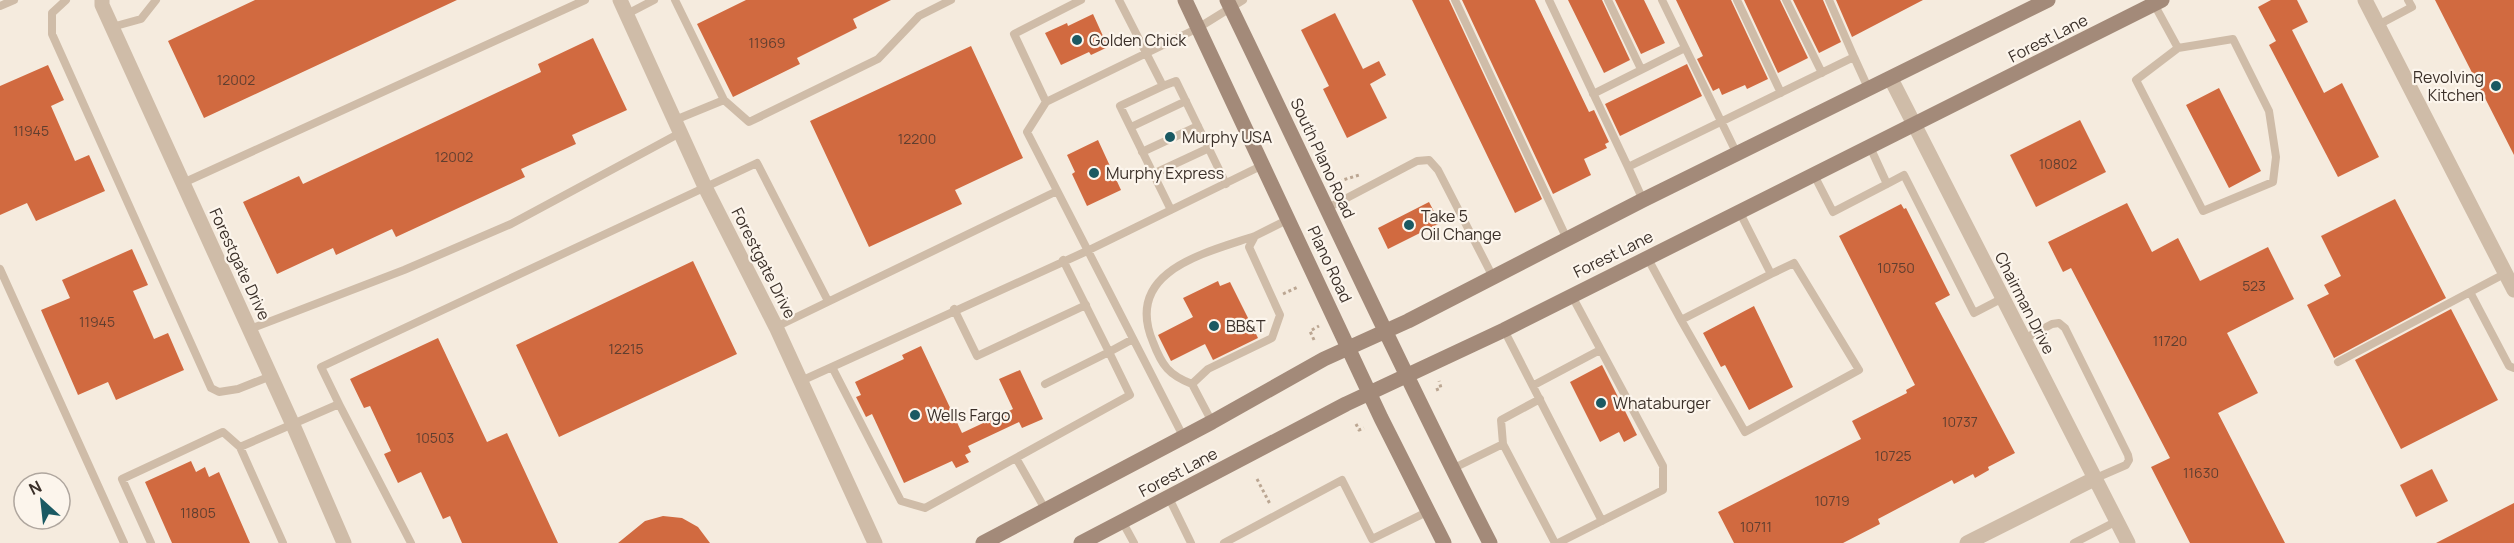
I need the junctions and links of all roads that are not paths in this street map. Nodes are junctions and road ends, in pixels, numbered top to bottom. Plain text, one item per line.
1 (14, 0) edge
2 (66, 0) edge
3 (102, 0) edge
4 (156, 0) edge
5 (585, 0) edge
6 (654, 0) edge
7 (675, 0) edge
8 (951, 0) edge
9 (1081, 0) edge
10 (1119, 0) edge
11 (1185, 0) edge
12 (1455, 0) edge
13 (1549, 0) edge
14 (1608, 0) edge
15 (1662, 0) edge
16 (1737, 0) edge
17 (1786, 0) edge
18 (1829, 0) edge
19 (2365, 0) edge
20 (2408, 0) edge
21 (2039, 2) edge
22 (2158, 2) edge
23 (1234, 3) edge
24 (0, 6) edge
25 (623, 7) edge
26 (2378, 25) junction
27 (112, 27) junction
28 (1198, 28) junction
29 (1685, 48) junction
30 (2178, 48) junction
31 (1146, 52) junction
32 (1854, 57) junction
33 (1641, 69) junction
34 (1822, 73) junction
35 (1891, 79) junction
36 (1163, 86) junction
37 (1869, 90) junction
38 (1781, 93) junction
39 (1593, 94) junction
40 (724, 100) junction
41 (1186, 101) junction
42 (1046, 102) junction
43 (1721, 122) junction
44 (1915, 125) junction
45 (1198, 126) junction
46 (678, 127) junction
47 (1131, 127) junction
48 (1870, 147) junction
49 (1209, 148) junction
50 (1142, 152) junction
51 (1737, 154) junction
52 (1263, 165) junction
53 (1628, 167) junction
54 (1153, 174) junction
55 (1814, 175) junction
56 (183, 183) junction
57 (1226, 184) junction
58 (1887, 184) junction
59 (705, 187) junction
60 (1057, 191) junction
61 (1643, 200) junction
62 (1326, 209) junction
63 (1171, 210) junction
64 (1738, 211) junction
65 (1288, 219) junction
66 (1255, 236) junction
67 (1567, 239) junction
68 (1087, 251) junction
69 (1647, 257) junction
70 (1063, 260) junction
71 (0, 269) edge
72 (1771, 274) junction
73 (1493, 277) junction
74 (2511, 281) edge
75 (2470, 292) junction
76 (1571, 294) junction
77 (2003, 298) junction
78 (828, 302) junction
79 (1086, 305) junction
80 (954, 309) junction
81 (1681, 320) junction
82 (776, 327) junction
83 (250, 329) junction
84 (1504, 330) junction
85 (1386, 331) junction
86 (1133, 339) junction
87 (2024, 339) junction
88 (1349, 347) junction
89 (1600, 350) junction
90 (1109, 352) junction
91 (2338, 362) dead end
92 (832, 367) junction
93 (2514, 368) edge
94 (271, 376) junction
95 (1406, 377) junction
96 (801, 381) junction
97 (1044, 384) dead end
98 (1192, 384) junction
99 (1534, 385) junction
100 (1370, 393) junction
101 (1540, 399) junction
102 (339, 404) junction
103 (1212, 422) junction
104 (293, 424) junction
105 (1183, 436) junction
106 (1503, 444) junction
107 (240, 447) junction
108 (1016, 458) junction
109 (1452, 469) junction
110 (2096, 478) junction
111 (1169, 498) junction
112 (1046, 509) junction
113 (1429, 511) junction
114 (1122, 521) junction
115 (1602, 521) junction
116 (2117, 521) junction
117 (1234, 541) edge
118 (1372, 541) edge
119 (2085, 541) edge
120 (124, 543) edge
121 (151, 543) edge
122 (283, 543) edge
123 (344, 543) edge
124 (411, 543) edge
125 (875, 543) edge
126 (983, 543) edge
127 (1081, 543) edge
128 (1134, 543) edge
129 (1191, 543) edge
130 (1224, 543) edge
131 (1444, 543) edge
132 (1490, 543) edge
133 (1557, 543) edge
134 (1967, 543) edge
135 (2074, 543) edge
136 (2128, 543) edge

1 - 24 lane
2 - 94 lane
3 - 27 street, Forestgate Drive
4 - 27 lane
5 - 56 lane
6 - 25 lane
7 - 40 lane
8 - 40 lane
9 - 42 lane
10 - 31 lane
11 - 28 main road, Plano Road
12 - 67 lane
13 - 39 lane
14 - 33 lane
15 - 29 lane
16 - 38 lane
17 - 34 lane
18 - 32 lane
19 - 26 street
20 - 26 lane
21 - 35 main road, Forest Lane
22 - 30 lane
22 - 44 main road, Forest Lane
23 - 28 lane
23 - 62 main road, South Plano Road
25 - 46 street, Forestgate Drive
26 - 74 street
27 - 56 street, Forestgate Drive
28 - 31 lane
28 - 52 main road, Plano Road
29 - 33 lane
29 - 43 lane
30 - 30 lane
31 - 36 lane
31 - 42 lane
32 - 34 lane
32 - 37 lane
33 - 39 lane
34 - 38 lane
35 - 37 main road, Forest Lane
35 - 44 street, Chairman Drive
36 - 41 lane
36 - 47 lane
37 - 51 main road, Forest Lane
38 - 43 lane
39 - 53 lane
40 - 46 lane
41 - 45 lane
41 - 47 lane
42 - 60 lane
43 - 51 lane
43 - 53 lane
44 - 48 main road, Forest Lane
44 - 77 street, Chairman Drive
45 - 49 lane
45 - 50 lane
46 - 59 street, Forestgate Drive
46 - 83 lane
47 - 50 lane
48 - 55 main road, Forest Lane
48 - 58 lane
49 - 54 lane
49 - 57 lane
50 - 54 lane
51 - 61 main road, Forest Lane
52 - 57 lane
52 - 65 main road, Plano Road
53 - 61 lane
54 - 63 lane
55 - 58 lane
55 - 64 main road, Forest Lane
56 - 83 street, Forestgate Drive
57 - 63 lane
58 - 77 lane
59 - 78 lane
59 - 82 street, Forestgate Drive
59 - 102 lane
60 - 68 lane
60 - 78 lane
61 - 67 main road, Forest Lane
62 - 73 lane
62 - 85 main road, South Plano Road
63 - 68 lane
64 - 69 main road, Forest Lane
64 - 72 lane
65 - 66 lane
65 - 88 main road, Plano Road
66 - 98 lane
66 - 98 lane
67 - 73 main road, Forest Lane
68 - 70 lane
68 - 86 lane
69 - 76 main road, Forest Lane
69 - 81 lane
70 - 79 lane
70 - 80 lane
71 - 120 lane
72 - 81 lane
72 - 81 lane
73 - 85 main road, Forest Lane
74 - 75 lane
75 - 91 lane
75 - 93 lane
76 - 84 main road, Forest Lane
76 - 89 lane
77 - 87 street, Chairman Drive
78 - 82 lane
79 - 80 lane
79 - 90 lane
80 - 92 lane
82 - 96 street, Forestgate Drive
83 - 94 street, Forestgate Drive
84 - 95 main road, Forest Lane
84 - 99 lane
85 - 88 main road, Forest Lane
85 - 95 main road
86 - 90 lane
86 - 105 lane
87 - 110 street, Chairman Drive
87 - 110 lane
88 - 100 main road, Plano Road
88 - 103 main road, Forest Lane
89 - 99 lane
89 - 115 lane
90 - 97 lane
90 - 108 lane
92 - 96 lane
92 - 108 lane
94 - 104 street, Forestgate Drive
95 - 100 main road, Forest Lane
95 - 109 main road
96 - 125 street, Forestgate Drive
98 - 103 lane
99 - 101 lane
100 - 111 main road, Forest Lane
100 - 113 main road, Plano Road
101 - 106 lane
101 - 115 lane
102 - 104 lane
102 - 124 lane
103 - 105 main road, Forest Lane
104 - 107 lane
104 - 123 street, Forestgate Drive
105 - 112 main road, Forest Lane
106 - 109 lane
106 - 133 lane
107 - 121 lane
107 - 122 lane
108 - 112 lane
109 - 132 main road
110 - 116 street, Chairman Drive
110 - 134 street
111 - 114 main road, Forest Lane
111 - 129 lane
112 - 126 main road, Forest Lane
113 - 118 lane
113 - 131 main road, Plano Road
114 - 127 main road, Forest Lane
114 - 128 lane
115 - 133 lane
116 - 119 lane
116 - 136 street, Chairman Drive
117 - 118 lane
117 - 130 lane
119 - 135 lane

